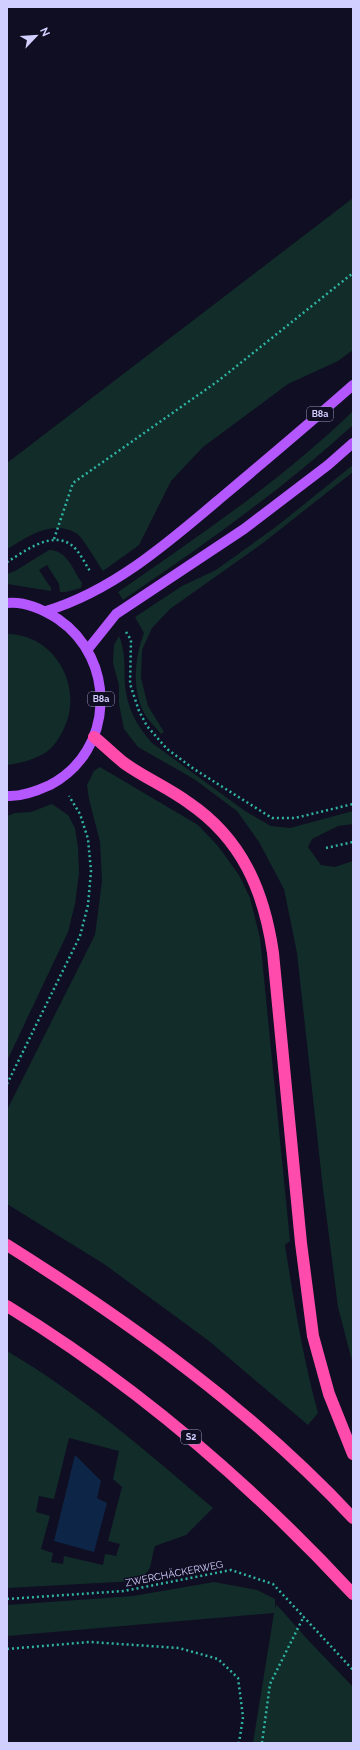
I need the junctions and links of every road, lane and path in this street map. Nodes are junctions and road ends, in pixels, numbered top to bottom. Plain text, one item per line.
1 (353, 273) edge
2 (353, 385) edge
3 (353, 443) edge
4 (54, 539) junction
5 (7, 562) edge
6 (92, 575) dead end
7 (7, 603) edge
8 (46, 611) junction
9 (131, 640) dead end
10 (88, 649) junction
11 (94, 737) junction
12 (59, 780) junction
13 (7, 796) edge
14 (353, 804) edge
15 (353, 842) edge
16 (326, 848) dead end
17 (7, 1084) edge
18 (7, 1245) edge
19 (7, 1306) edge
20 (353, 1454) edge
21 (353, 1518) edge
22 (353, 1594) edge
23 (7, 1599) edge
24 (304, 1616) junction
25 (7, 1649) edge
26 (353, 1670) edge
27 (239, 1743) edge
28 (262, 1743) edge

1 - 4 path
2 - 8 main road, B8a
3 - 10 main road
4 - 5 path
4 - 6 path
7 - 8 main road, B8a
8 - 10 main road, B8a
9 - 14 path
10 - 11 main road, B8a
11 - 12 main road, B8a
11 - 20 highway
12 - 13 main road, B8a
12 - 17 path
15 - 16 path
18 - 21 highway
19 - 22 highway, S2
23 - 24 path, ZWERCHÄCKERWEG
24 - 26 path, ZWERCHÄCKERWEG
24 - 28 path
25 - 27 path

